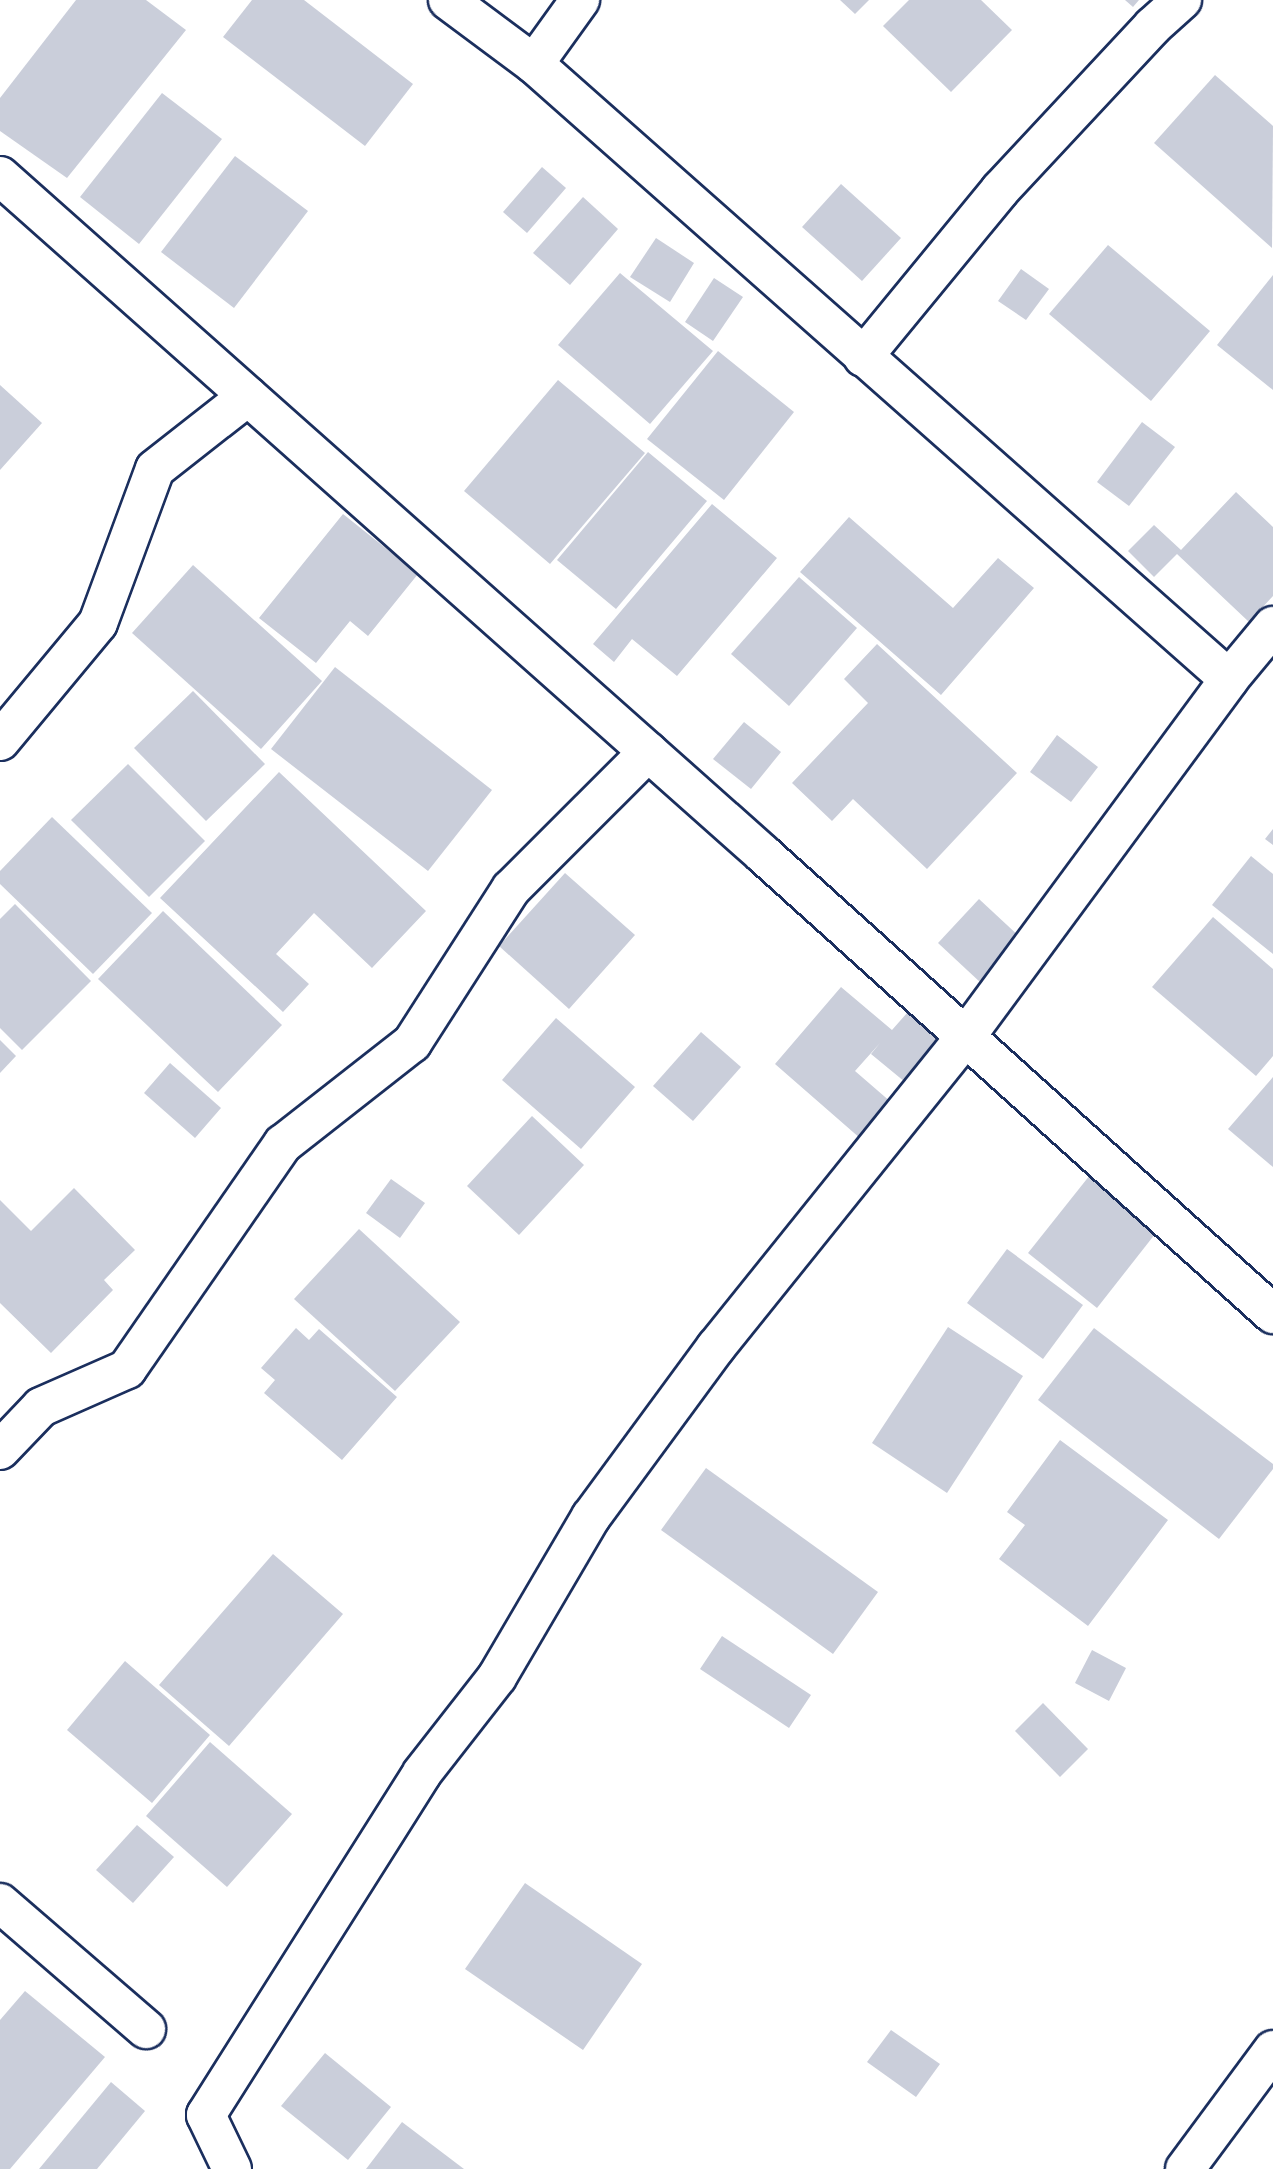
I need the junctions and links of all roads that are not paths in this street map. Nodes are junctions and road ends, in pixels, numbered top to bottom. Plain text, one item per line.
1 (448, 0) edge
2 (580, 0) edge
3 (1182, 0) edge
4 (534, 64) junction
5 (0, 176) edge
6 (863, 357) junction
7 (248, 396) junction
8 (1273, 626) edge
9 (1229, 679) junction
10 (0, 741) edge
11 (648, 752) junction
12 (964, 1039) junction
13 (1273, 1314) edge
14 (0, 1450) edge
15 (0, 1903) edge
16 (146, 2029) dead end
17 (1273, 2050) edge
18 (232, 2169) edge
19 (1185, 2169) edge

1 - 4 street
2 - 4 street
3 - 6 street
4 - 6 street
5 - 7 street
6 - 9 street
7 - 10 street
7 - 11 street
8 - 9 street
9 - 12 street
11 - 12 street
11 - 14 street
12 - 13 street
12 - 18 street
15 - 16 street
17 - 19 street

